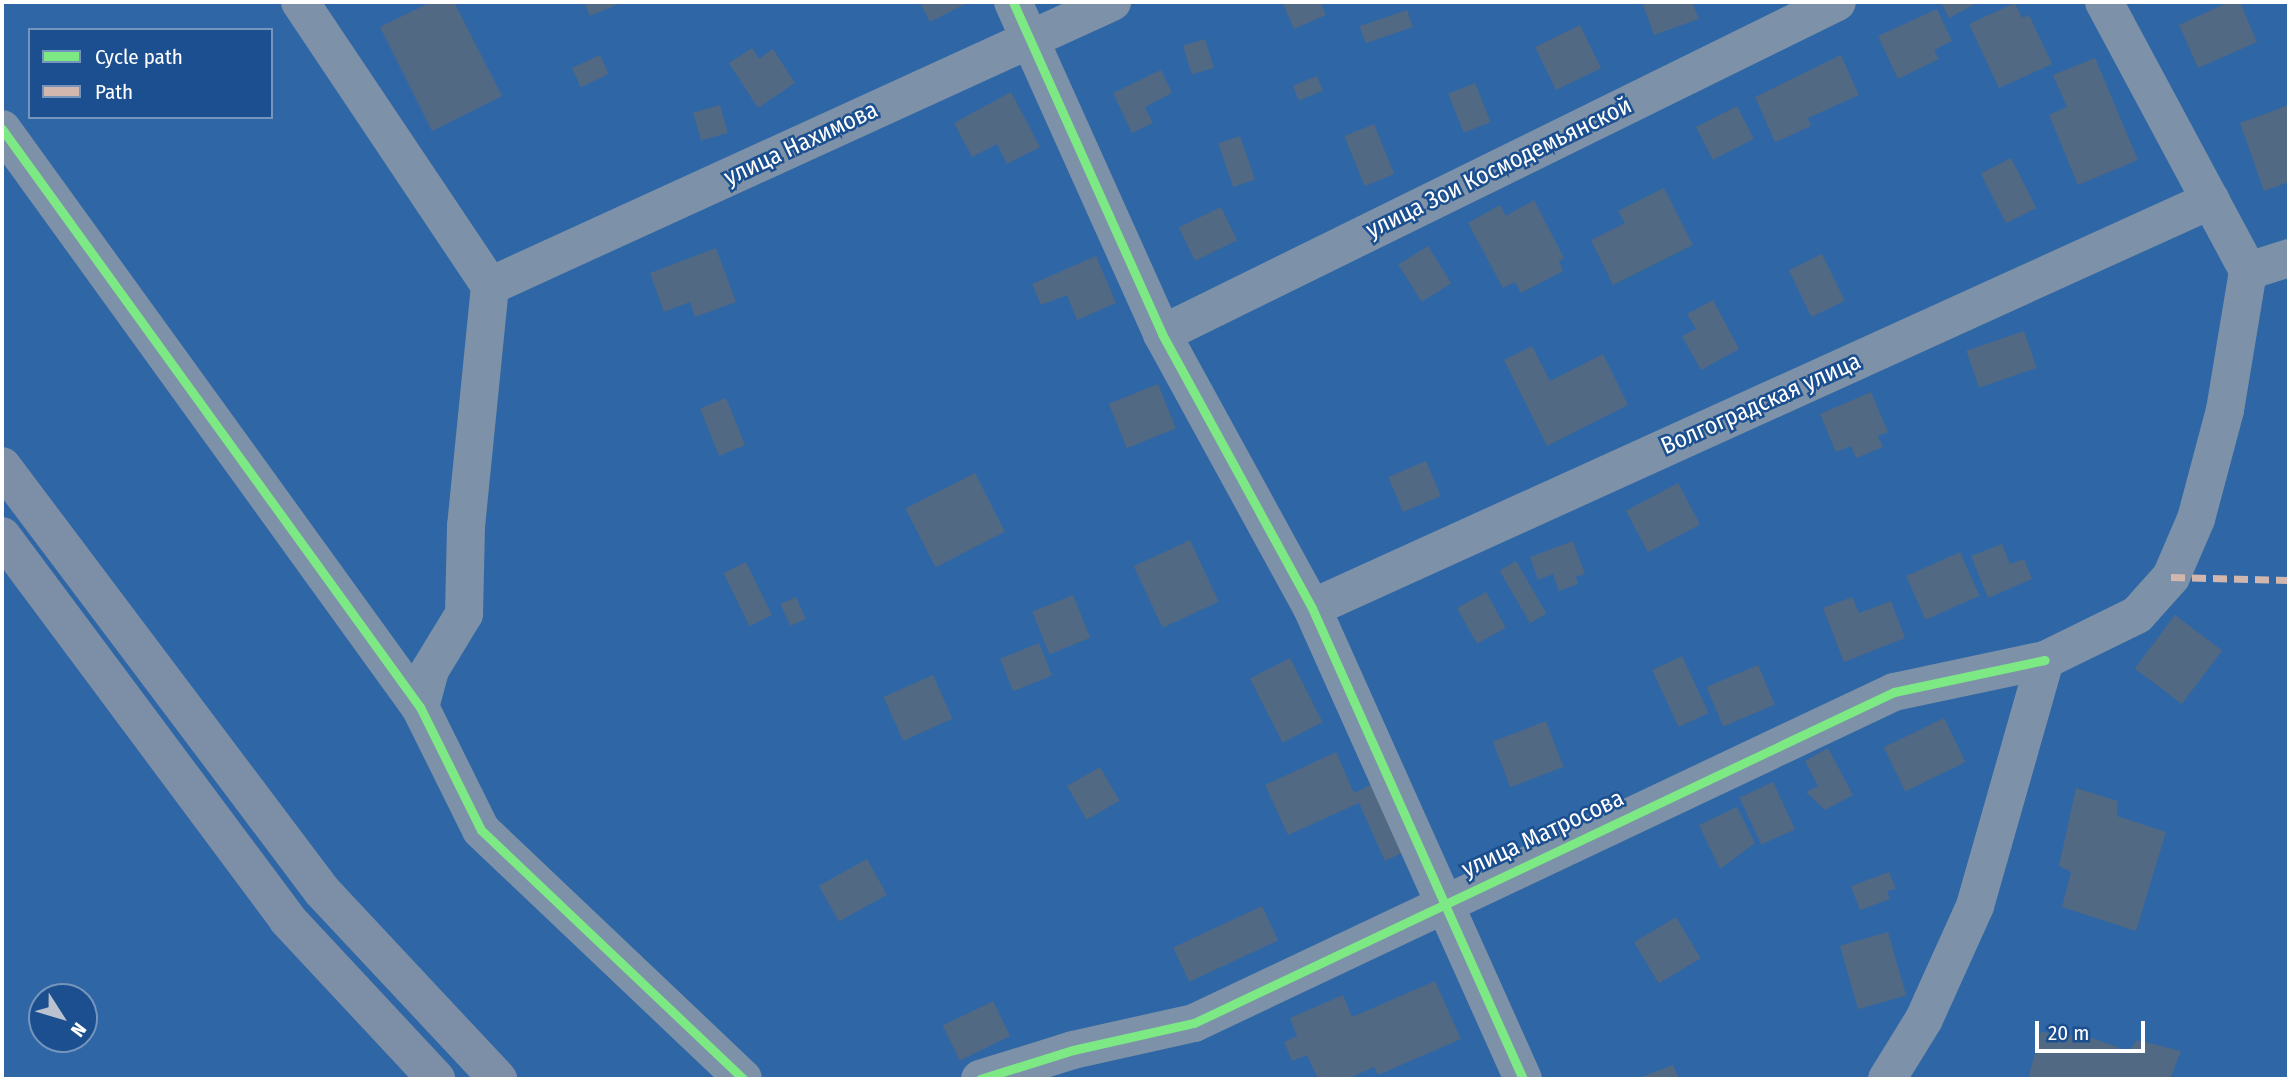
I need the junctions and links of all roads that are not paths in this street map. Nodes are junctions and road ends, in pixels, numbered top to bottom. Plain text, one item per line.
1 (1013, 2) edge
2 (1112, 2) edge
3 (1837, 2) edge
4 (2104, 2) edge
5 (310, 5) edge
6 (1031, 40) junction
7 (2, 129) edge
8 (2211, 201) junction
9 (2289, 258) edge
10 (2248, 271) junction
11 (490, 286) junction
12 (1162, 334) junction
13 (2, 466) edge
14 (2, 536) edge
15 (1312, 608) junction
16 (2045, 660) junction
17 (420, 707) junction
18 (1444, 901) junction
19 (436, 1079) edge
20 (498, 1079) edge
21 (743, 1079) edge
22 (981, 1079) edge
23 (1523, 1079) edge
24 (1887, 1079) edge

1 - 6 street
2 - 6 street, улица Нахимова
3 - 12 street, улица Зои Космодемьянской
4 - 8 street
5 - 11 street
6 - 11 street, улица Нахимова
6 - 12 street
7 - 17 street
8 - 10 street
8 - 15 street, Волгоградская улица
9 - 10 street
10 - 16 street, улица Матросова
11 - 17 street
12 - 15 street
13 - 20 main road
14 - 19 main road
15 - 18 street
16 - 18 street, улица Матросова
16 - 24 street
17 - 21 street
18 - 22 street, улица Матросова
18 - 23 street

